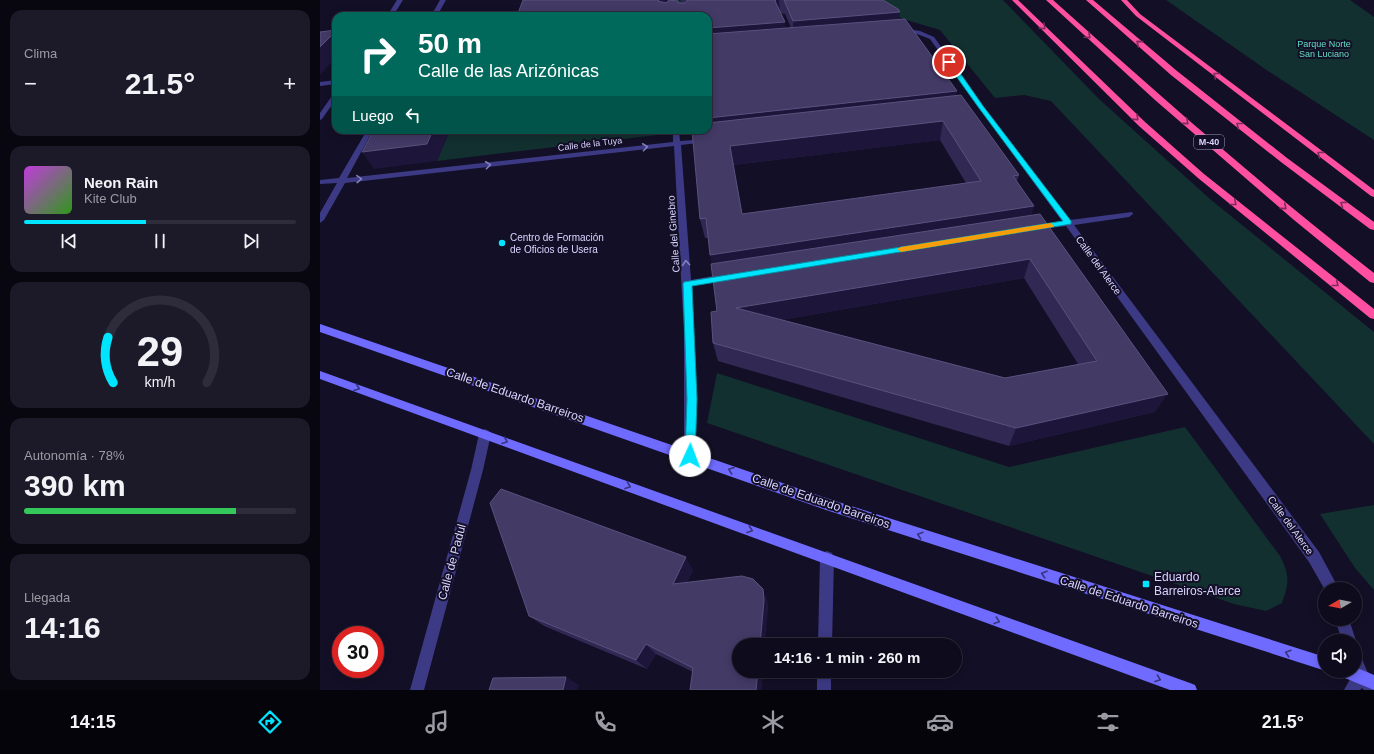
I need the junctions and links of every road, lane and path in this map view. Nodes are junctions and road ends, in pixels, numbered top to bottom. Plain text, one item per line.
1 (400, 0) edge
2 (443, 0) edge
3 (1015, 0) edge
4 (1049, 0) edge
5 (1089, 0) edge
6 (1124, 0) edge
7 (392, 12) edge
8 (436, 12) edge
9 (893, 31) edge
10 (332, 82) edge
11 (320, 84) edge
12 (332, 100) edge
13 (320, 118) edge
14 (368, 134) edge
15 (676, 134) edge
16 (714, 139) edge
17 (677, 142) junction
18 (343, 180) junction
19 (320, 182) edge
20 (1374, 194) edge
21 (1129, 214) dead end
22 (320, 220) edge
23 (1068, 223) junction
24 (1374, 227) edge
25 (1029, 229) edge
26 (735, 276) edge
27 (1374, 279) edge
28 (687, 284) junction
29 (1374, 315) edge
30 (320, 328) edge
31 (320, 375) edge
32 (485, 434) junction
33 (690, 456) junction
34 (827, 558) junction
35 (1328, 582) edge
36 (825, 638) edge
37 (1318, 662) edge
38 (1362, 677) edge
39 (1362, 677) edge
40 (824, 678) edge
41 (1360, 678) edge
42 (1374, 683) edge
43 (417, 690) edge
44 (824, 690) edge
45 (1190, 690) edge
46 (1351, 690) edge
47 (1374, 690) edge

1 - 7 street
2 - 8 street
3 -> 29 highway
4 -> 27 highway, M-40
24 -> 5 highway
20 -> 6 highway
9 - 23 street, Calle del Alerce
10 - 11 street
12 - 13 street
14 - 18 street
15 - 17 street, Calle del Ginebro
16 - 17 street, Calle de la Tuya
18 -> 17 street, Calle de la Tuya
28 -> 17 street, Calle del Ginebro
18 - 19 street, Calle de la Tuya
18 - 22 street
21 - 23 street
23 - 25 street
23 - 35 street, Calle del Alerce
26 - 28 street
28 - 33 street, Calle del Ginebro
30 - 33 street, Calle de Eduardo Barreiros
31 -> 32 street
32 -> 34 street
32 - 43 street, Calle de Padul
37 -> 33 street, Calle de Eduardo Barreiros
34 - 36 street
34 -> 45 street
38 - 42 street
39 - 47 street
40 - 44 street
41 - 46 street

